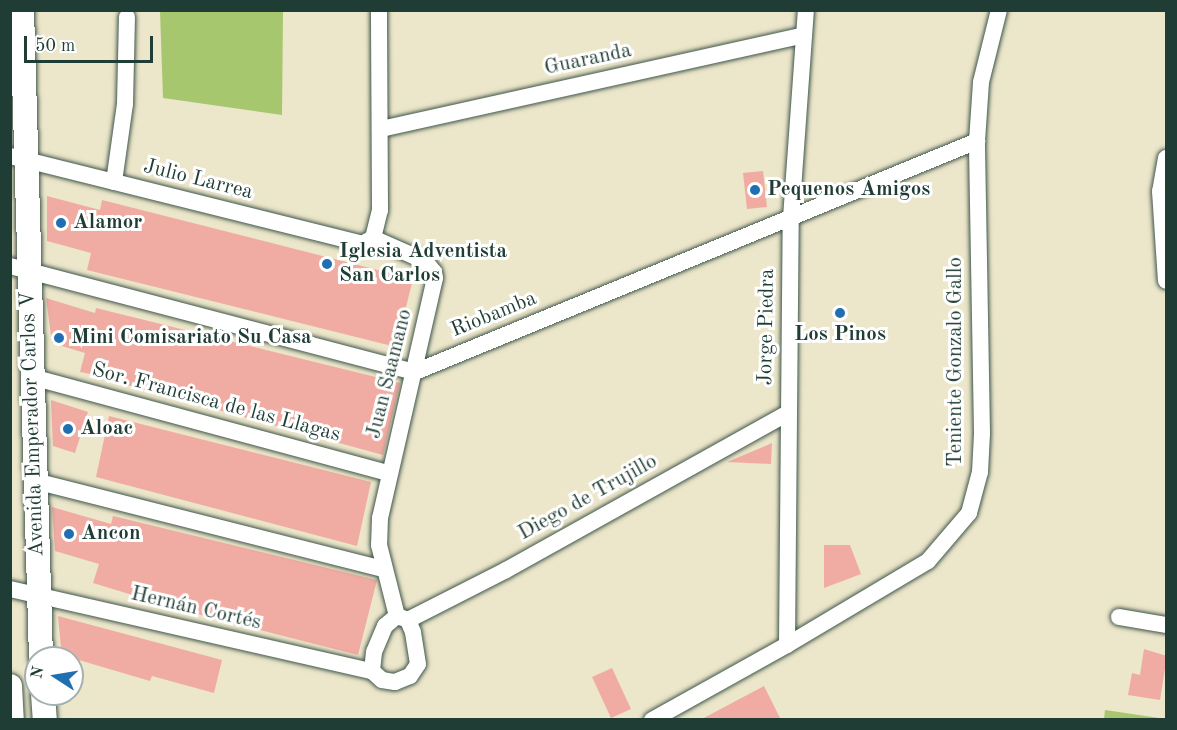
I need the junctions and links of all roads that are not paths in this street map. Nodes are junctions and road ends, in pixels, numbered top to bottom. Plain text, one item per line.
1 (22, 10) edge
2 (380, 10) edge
3 (806, 10) edge
4 (999, 10) edge
5 (127, 17) dead end
6 (804, 35) junction
7 (381, 129) junction
8 (977, 141) junction
9 (18, 158) edge
10 (1167, 158) edge
11 (114, 182) junction
12 (1163, 191) edge
13 (791, 218) junction
14 (373, 237) junction
15 (19, 269) edge
16 (1167, 281) edge
17 (415, 372) junction
18 (32, 377) junction
19 (788, 413) junction
20 (388, 473) junction
21 (35, 481) junction
22 (384, 569) junction
23 (10, 589) edge
24 (38, 596) junction
25 (1119, 616) dead end
26 (403, 618) junction
27 (1167, 625) edge
28 (787, 645) junction
29 (40, 646) edge
30 (372, 671) junction
31 (10, 686) edge
32 (12, 720) edge
33 (652, 720) edge

1 - 9 main road, Avenida Emperador Carlos V
2 - 7 street
3 - 6 street, Jorge Piedra
4 - 8 street, Teniente Gonzalo Gallo
5 - 11 street
6 - 7 street, Guaranda
6 - 13 street, Jorge Piedra
7 - 14 street
8 - 13 street, Riobamba
8 - 28 street, Teniente Gonzalo Gallo
9 - 11 street, Julio Larrea
9 - 15 main road, Avenida Emperador Carlos V
10 - 12 street
11 - 14 street, Julio Larrea
12 - 16 street
13 - 17 street, Riobamba
13 - 19 street, Jorge Piedra
14 - 17 street, Juan Saamano
15 - 17 street
15 - 18 main road, Avenida Emperador Carlos V
17 - 20 street, Juan Saamano
18 - 20 street, Sor. Francisca de las Llagas
18 - 21 main road, Avenida Emperador Carlos V
19 - 26 street, Diego de Trujillo
19 - 28 street, Jorge Piedra
20 - 22 street, Juan Saamano
21 - 22 street
21 - 24 main road, Avenida Emperador Carlos V
22 - 26 street, Juan Saamano
23 - 24 street, Hernán Cortés
24 - 29 main road, Avenida Emperador Carlos V
24 - 30 street, Hernán Cortés
25 - 27 street
26 - 30 street
26 - 30 street
28 - 33 street, Teniente Gonzalo Gallo
31 - 32 main road

